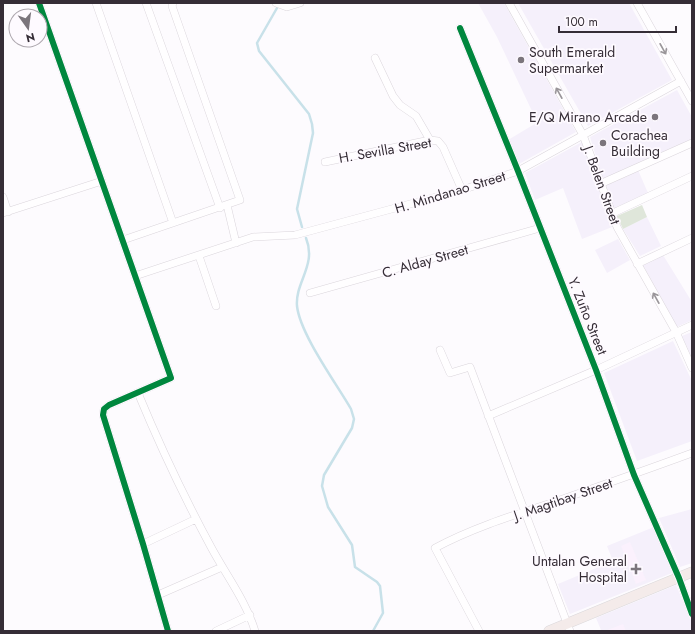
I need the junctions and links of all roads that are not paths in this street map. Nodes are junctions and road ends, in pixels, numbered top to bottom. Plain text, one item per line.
1 (39, 3) edge
2 (96, 3) edge
3 (146, 3) edge
4 (173, 3) edge
5 (276, 3) edge
6 (300, 3) edge
7 (509, 3) edge
8 (637, 3) edge
9 (460, 28) dead end
10 (375, 58) dead end
11 (681, 82) junction
12 (692, 101) edge
13 (583, 135) junction
14 (430, 140) junction
15 (692, 143) edge
16 (325, 162) dead end
17 (518, 171) junction
18 (692, 176) edge
19 (102, 181) junction
20 (600, 184) junction
21 (462, 190) junction
22 (3, 197) edge
23 (223, 207) junction
24 (5, 213) edge
25 (611, 214) junction
26 (173, 223) junction
27 (540, 228) junction
28 (692, 238) edge
29 (123, 240) junction
30 (236, 243) junction
31 (199, 256) junction
32 (637, 264) junction
33 (135, 276) junction
34 (310, 293) dead end
35 (216, 306) dead end
36 (692, 325) edge
37 (676, 332) junction
38 (440, 350) dead end
39 (692, 368) edge
40 (596, 370) junction
41 (138, 393) junction
42 (488, 416) junction
43 (692, 453) edge
44 (634, 475) junction
45 (524, 512) junction
46 (196, 519) junction
47 (144, 544) junction
48 (222, 567) junction
49 (692, 572) edge
50 (679, 578) junction
51 (158, 595) junction
52 (692, 614) edge
53 (250, 615) junction
54 (568, 627) edge
55 (168, 631) edge
56 (216, 631) edge
57 (255, 631) edge
58 (479, 631) edge
59 (549, 631) edge

1 - 19 street
2 - 26 street
3 - 23 street
4 - 23 street
5 - 6 street
13 -> 7 street, J. Belen Street
8 -> 11 street
9 - 17 street, Y. Zuño Street
10 - 14 street
11 - 12 street
11 - 13 street, H. Mindanao Street
13 - 17 street, H. Mindanao Street
13 - 20 street, J. Belen Street
14 - 16 street, H. Sevilla Street
14 - 21 street, H. Sevilla Street
15 - 20 street
17 - 21 street, H. Mindanao Street
17 - 27 street, Y. Zuño Street
18 - 25 street
19 - 24 street
19 - 29 street
20 - 25 street, J. Belen Street
21 - 30 street, H. Mindanao Street
22 - 24 street
23 - 26 street
23 - 30 street
25 - 32 street, J. Belen Street
26 - 29 street
27 - 34 street, C. Alday Street
27 - 40 street, Y. Zuño Street
28 - 32 street
29 - 33 street
30 - 31 street, H. Mindanao Street
31 - 33 street, H. Mindanao Street
31 - 35 street
37 -> 32 street, J. Belen Street
33 - 41 street
36 - 37 street
37 - 39 street, J. Belen Street
37 - 40 street
38 - 42 street
40 - 42 street
40 - 44 street, Y. Zuño Street
41 - 46 street
41 - 47 street
42 - 45 street
43 - 44 street, J. Magtibay Street
44 - 45 street, J. Magtibay Street
44 - 50 street, Y. Zuño Street
45 - 54 street
45 - 58 street, J. Magtibay Street
46 - 47 street
46 - 48 street
47 - 51 street
48 - 51 street
48 - 53 street
49 - 50 main road
50 - 52 street, Y. Zuño Street
50 - 54 main road
51 - 55 street
53 - 56 street
53 - 57 street
54 - 59 main road

